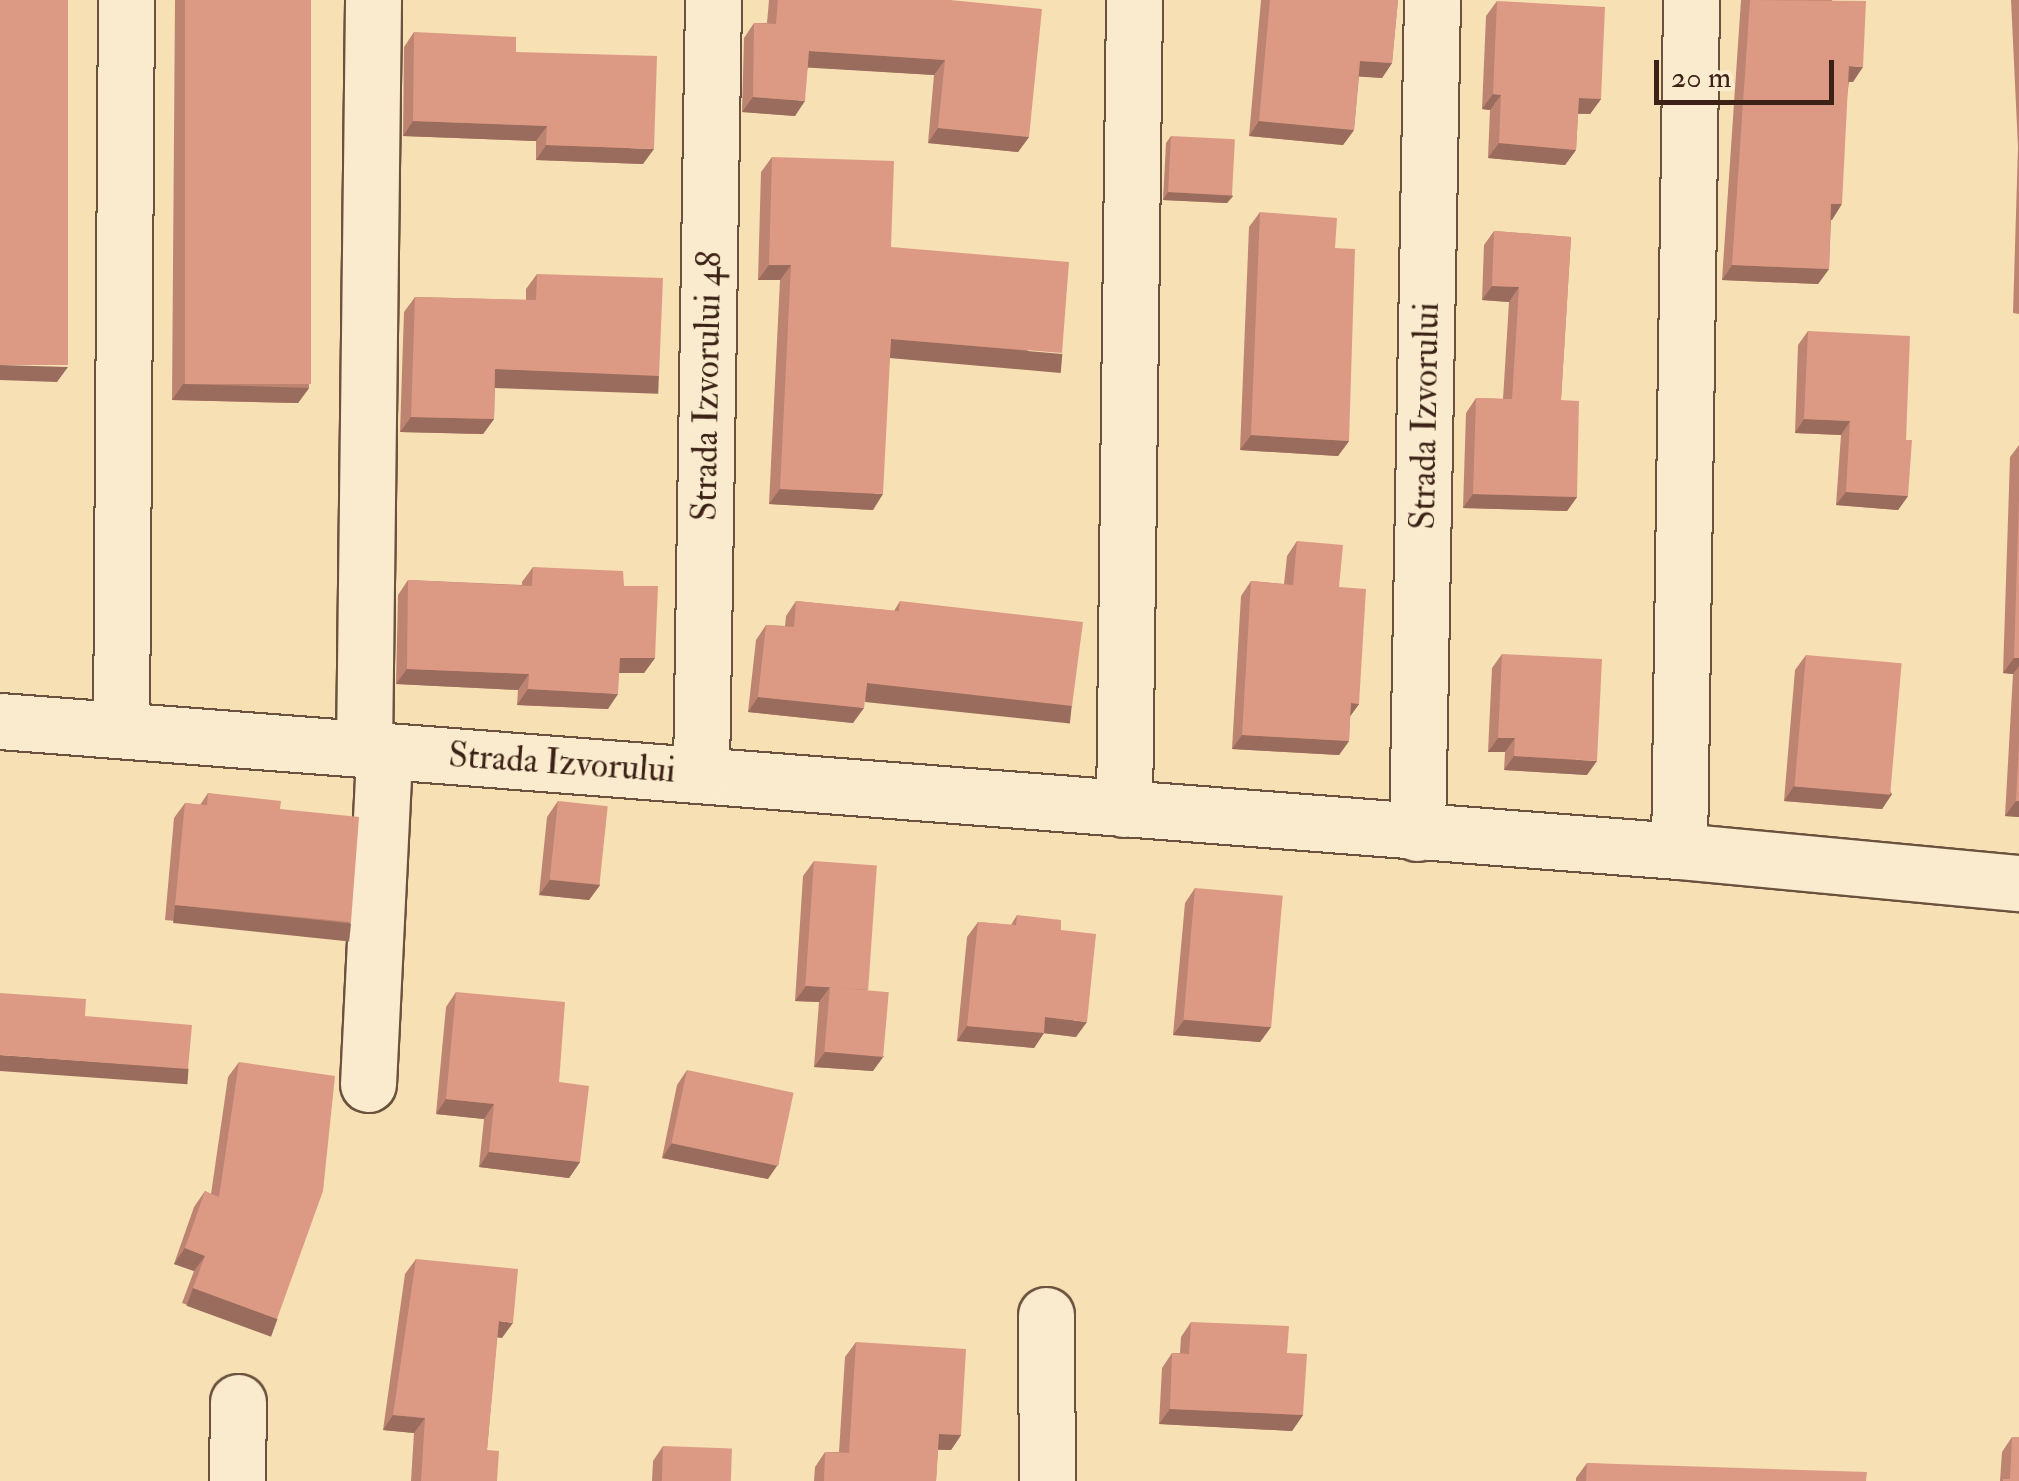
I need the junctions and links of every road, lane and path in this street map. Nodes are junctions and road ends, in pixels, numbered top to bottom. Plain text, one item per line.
1 (126, 0) edge
2 (373, 0) edge
3 (714, 0) edge
4 (1134, 0) edge
5 (1432, 0) edge
6 (1690, 0) edge
7 (0, 721) edge
8 (120, 730) junction
9 (374, 750) junction
10 (701, 772) junction
11 (1124, 809) junction
12 (1418, 833) junction
13 (1679, 851) junction
14 (2019, 883) edge
15 (368, 1084) dead end
16 (1046, 1316) dead end
17 (238, 1402) dead end
18 (237, 1481) edge
19 (1047, 1481) edge

1 - 8 street
2 - 9 street
3 - 10 street, Strada Izvorului 48
4 - 11 street
5 - 12 street, Strada Izvorului
6 - 13 street
7 - 8 street, Strada Izvorului
8 - 9 street, Strada Izvorului
9 - 10 street, Strada Izvorului
9 - 15 street
10 - 11 street, Strada Izvorului
11 - 12 street, Strada Izvorului
12 - 13 street, Strada Izvorului
13 - 14 street, Strada Izvorului
16 - 19 street
17 - 18 street

